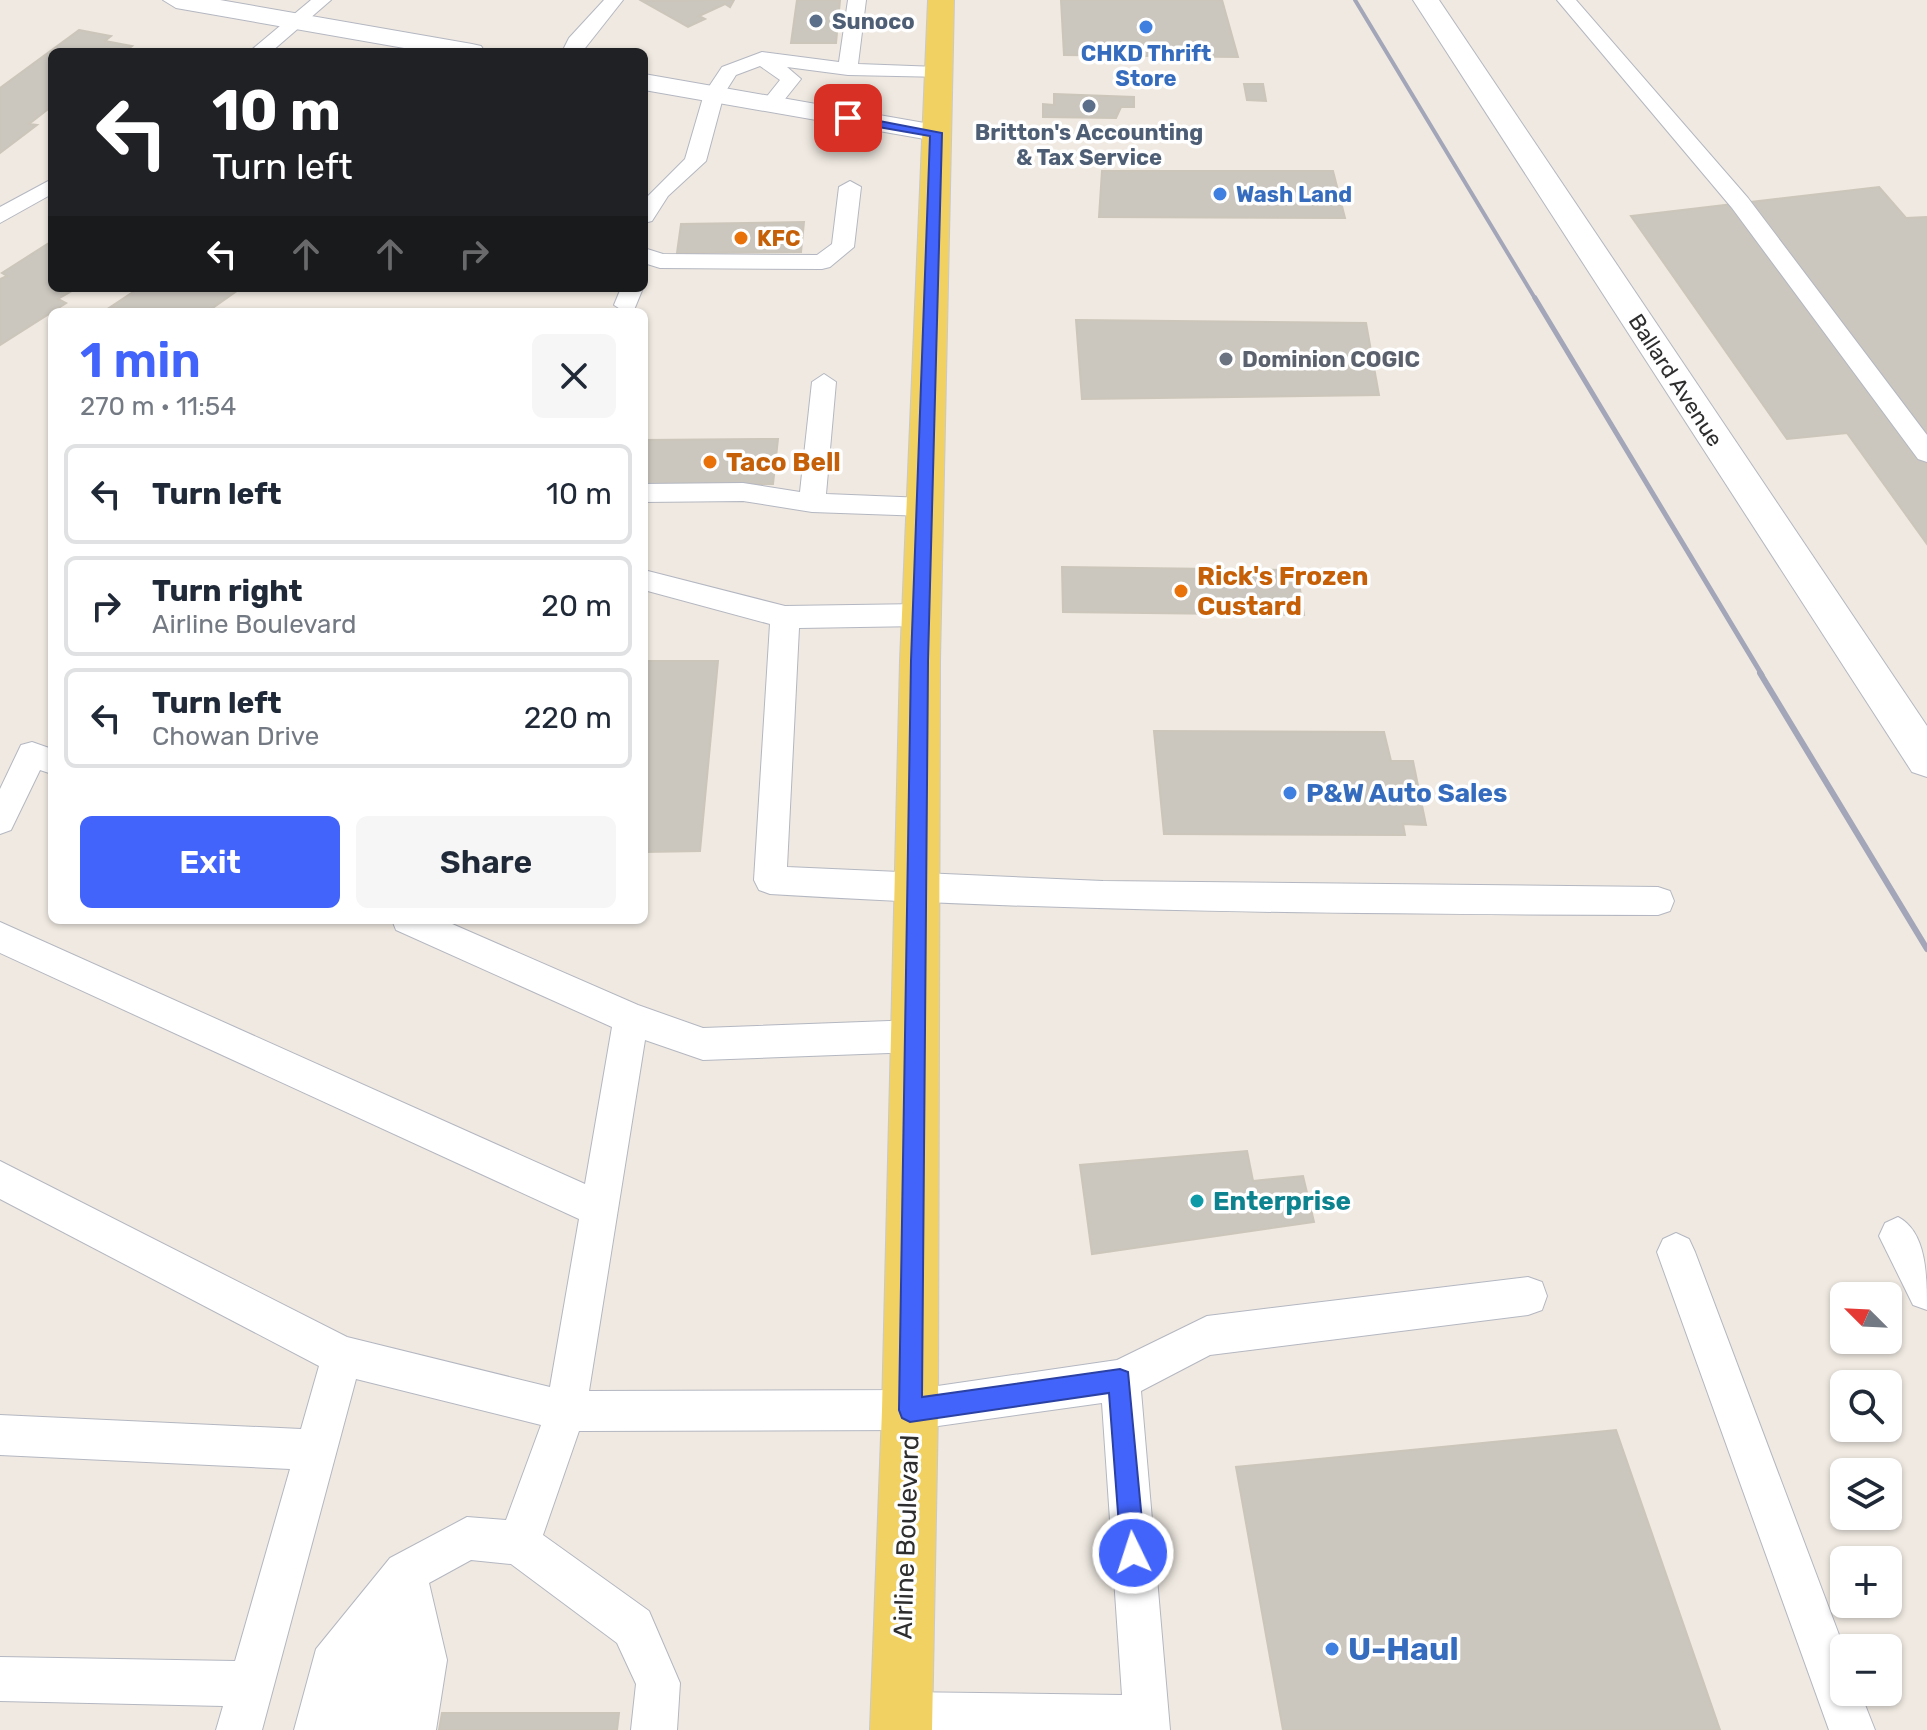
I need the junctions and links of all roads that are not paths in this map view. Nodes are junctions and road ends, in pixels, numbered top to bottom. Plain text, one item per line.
1 (176, 0) edge
2 (322, 0) edge
3 (614, 0) edge
4 (857, 0) edge
5 (941, 0) edge
6 (1426, 0) edge
7 (1566, 0) edge
8 (230, 4) edge
9 (299, 22) junction
10 (264, 48) edge
11 (449, 48) edge
12 (574, 48) edge
13 (762, 58) junction
14 (848, 69) junction
15 (938, 73) junction
16 (648, 83) edge
17 (714, 94) junction
18 (770, 105) junction
19 (936, 133) junction
20 (48, 187) edge
21 (850, 187) dead end
22 (648, 210) edge
23 (0, 216) edge
24 (648, 256) edge
25 (824, 382) dead end
26 (1927, 453) edge
27 (648, 493) edge
28 (812, 503) junction
29 (925, 507) junction
30 (648, 581) edge
31 (921, 615) junction
32 (785, 617) junction
33 (48, 760) edge
34 (1927, 760) edge
35 (0, 821) edge
36 (918, 890) junction
37 (1658, 901) dead end
38 (417, 924) edge
39 (0, 937) edge
40 (631, 1019) junction
41 (916, 1036) junction
42 (0, 1179) edge
43 (601, 1210) junction
44 (1898, 1236) dead end
45 (1676, 1252) dead end
46 (1927, 1291) edge
47 (1528, 1296) dead end
48 (342, 1356) junction
49 (1120, 1380) junction
50 (910, 1410) junction
51 (566, 1411) junction
52 (0, 1435) edge
53 (316, 1450) junction
54 (519, 1543) junction
55 (405, 1573) junction
56 (372, 1611) junction
57 (0, 1679) edge
58 (251, 1684) junction
59 (901, 1722) edge
60 (1147, 1724) edge
61 (239, 1730) edge
62 (317, 1730) edge
63 (350, 1730) edge
64 (379, 1730) edge
65 (413, 1730) edge
66 (654, 1730) edge
67 (1852, 1730) edge

1 - 8 street
2 - 9 lane
3 - 12 lane
4 - 14 lane
5 - 15 main road, Airline Boulevard
6 - 34 street, Ballard Avenue
7 - 26 lane
8 - 9 street
9 - 10 lane
9 - 11 street
13 - 14 lane
13 - 17 lane
13 - 18 lane
14 - 15 lane
15 - 19 main road, Airline Boulevard
16 - 17 street
17 - 18 street
17 - 22 lane
18 - 19 street
19 - 29 main road, Airline Boulevard
20 - 23 lane
21 - 24 lane
25 - 28 lane
27 - 28 lane
28 - 29 lane
29 - 31 main road, Airline Boulevard
30 - 32 lane
31 - 32 lane
31 - 36 main road, Airline Boulevard
32 - 36 lane
33 - 35 lane
36 - 37 lane
36 - 41 main road, Airline Boulevard
38 - 40 lane
39 - 43 lane
40 - 41 lane
40 - 43 lane
41 - 50 main road, Airline Boulevard
42 - 48 lane
43 - 51 lane
44 - 46 lane
45 - 67 lane
47 - 49 lane
48 - 51 lane
48 - 53 lane
49 - 50 lane
49 - 60 lane
50 - 51 lane
50 - 59 main road, Airline Boulevard
51 - 54 lane
52 - 53 lane
53 - 58 lane
54 - 55 lane
54 - 66 lane
55 - 56 lane
55 - 64 lane
55 - 65 lane
56 - 62 lane
56 - 63 lane
57 - 58 lane
58 - 61 lane
59 - 60 lane

